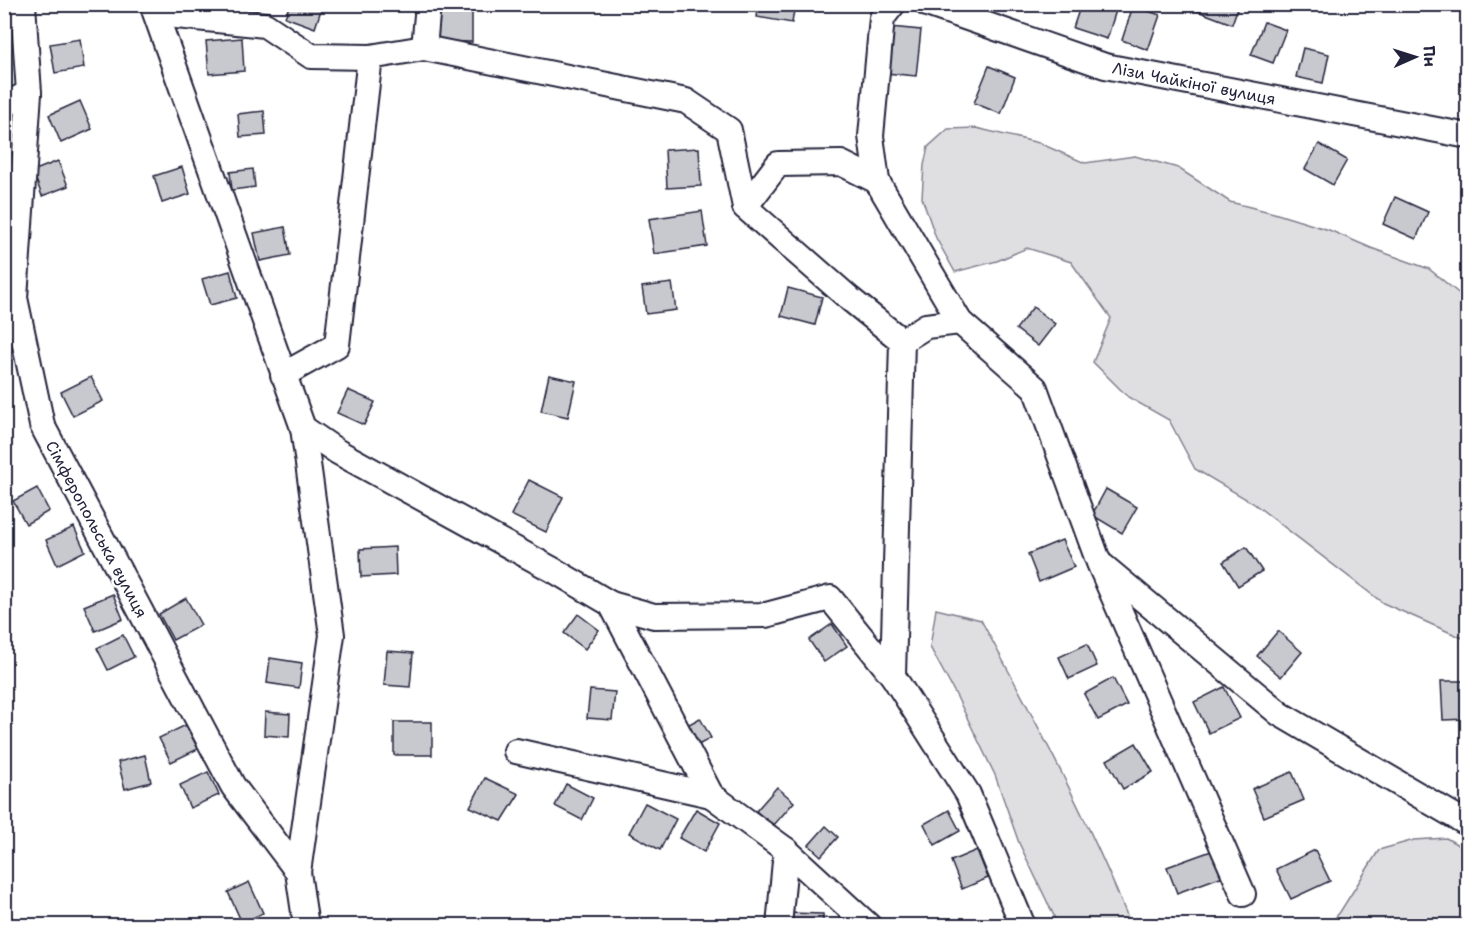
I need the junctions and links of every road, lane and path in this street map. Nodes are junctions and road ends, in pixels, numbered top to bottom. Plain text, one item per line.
1 (23, 4) edge
2 (428, 4) edge
3 (892, 4) edge
4 (927, 4) edge
5 (154, 9) edge
6 (424, 48) junction
7 (370, 57) junction
8 (29, 93) junction
9 (4, 105) edge
10 (1467, 136) edge
11 (877, 181) junction
12 (745, 207) junction
13 (960, 322) junction
14 (902, 341) junction
15 (283, 375) junction
16 (303, 428) junction
17 (1099, 562) junction
18 (611, 604) junction
19 (893, 676) junction
20 (516, 751) dead end
21 (711, 795) junction
22 (1467, 824) edge
23 (786, 849) junction
24 (298, 872) junction
25 (1243, 894) dead end
26 (306, 926) edge
27 (779, 926) edge
28 (869, 926) edge
29 (1023, 926) edge

1 - 8 street, Сімферопольська вулиця
2 - 6 street
3 - 11 street
4 - 10 street, Лізи Чайкіної вулиця
5 - 7 street
5 - 15 street
6 - 7 street
6 - 12 street
7 - 15 street
8 - 9 street
8 - 24 street, Сімферопольська вулиця
11 - 12 street
11 - 13 street
12 - 14 street
13 - 14 street
13 - 17 street
14 - 19 street
15 - 16 street
16 - 18 street
16 - 24 street
17 - 22 street
17 - 25 street
18 - 19 street
18 - 21 street
19 - 29 street
20 - 21 street
21 - 23 street
23 - 27 street
23 - 28 street
24 - 26 street, Сімферопольська вулиця

